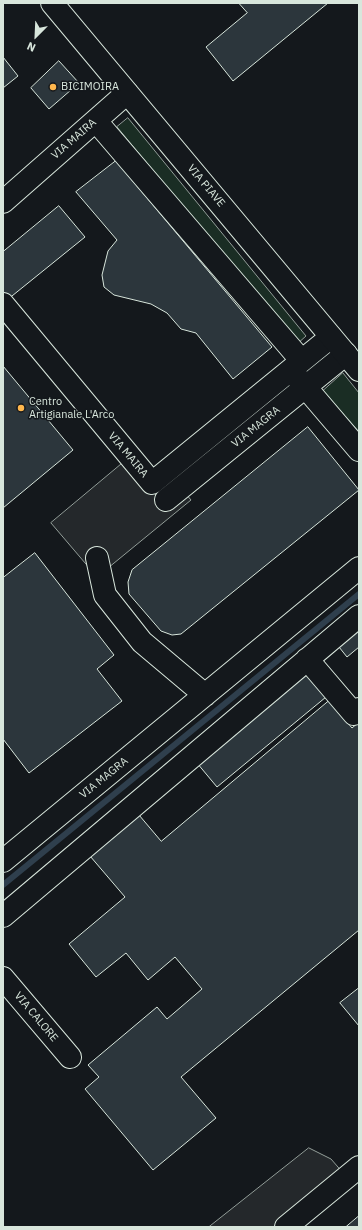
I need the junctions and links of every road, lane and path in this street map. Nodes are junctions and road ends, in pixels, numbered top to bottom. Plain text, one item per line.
1 (52, 3) edge
2 (127, 93) junction
3 (96, 121) junction
4 (3, 202) edge
5 (3, 304) edge
6 (331, 337) junction
7 (353, 362) edge
8 (296, 365) junction
9 (305, 387) junction
10 (359, 450) edge
11 (166, 500) dead end
12 (97, 558) dead end
13 (359, 568) edge
14 (359, 616) edge
15 (307, 660) junction
16 (205, 695) junction
17 (359, 709) edge
18 (3, 861) edge
19 (3, 916) edge
20 (3, 978) edge
21 (70, 1057) dead end
22 (359, 1167) edge
23 (286, 1227) edge

1 - 2 street, VIA PIAVE
2 - 3 street, VIA MAIRA
2 - 6 street, VIA PIAVE
3 - 4 street, VIA MAIRA
3 - 8 street
5 - 8 street, VIA MAIRA
6 - 7 street, VIA PIAVE
6 - 8 street, VIA MAIRA
7 - 9 street, VIA MAGRA
8 - 9 street
9 - 10 street
9 - 11 street, VIA MAGRA
12 - 16 street
13 - 16 street, VIA MAGRA
14 - 15 street
15 - 17 street
15 - 19 street
16 - 18 street, VIA MAGRA
20 - 21 street, VIA CALORE
22 - 23 street

